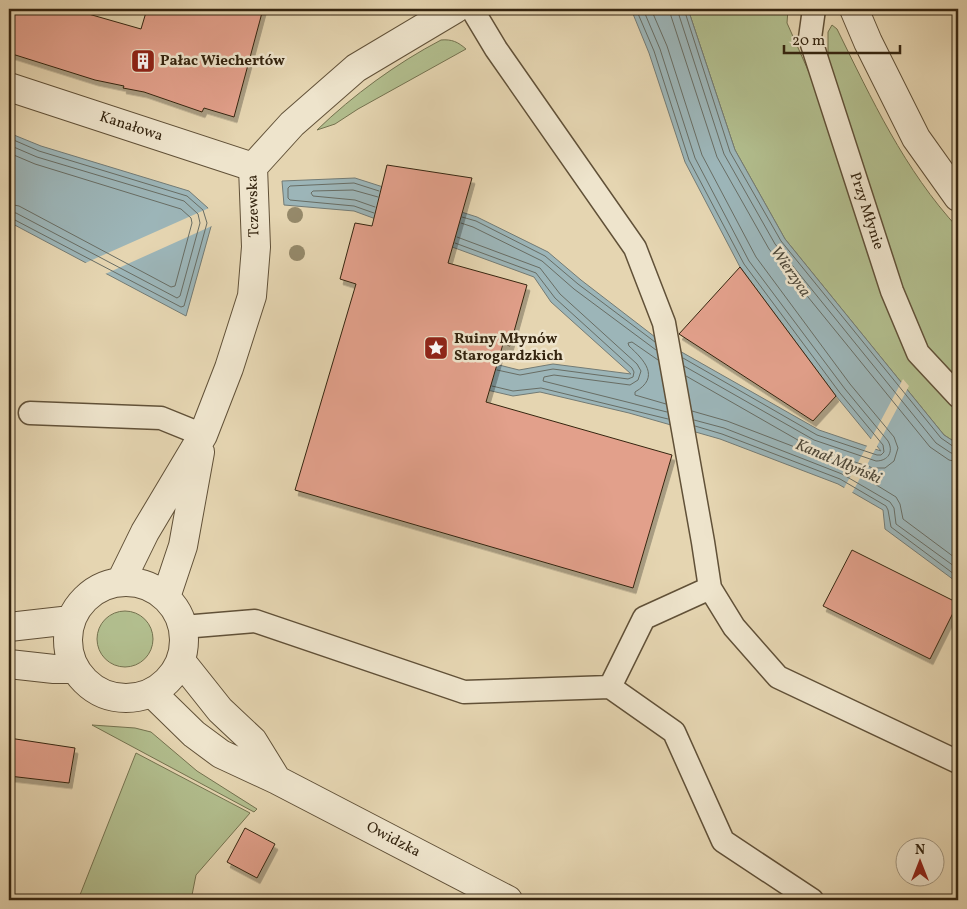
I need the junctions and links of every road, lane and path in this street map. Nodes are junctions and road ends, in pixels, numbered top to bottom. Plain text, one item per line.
1 (455, 9) edge
2 (472, 9) edge
3 (814, 9) edge
4 (854, 9) edge
5 (9, 87) edge
6 (253, 167) junction
7 (958, 197) edge
8 (958, 396) edge
9 (30, 413) dead end
10 (203, 435) junction
11 (121, 581) junction
12 (710, 588) junction
13 (166, 597) junction
14 (71, 620) junction
15 (9, 627) edge
16 (183, 627) junction
17 (181, 661) junction
18 (9, 664) edge
19 (75, 669) junction
20 (610, 687) junction
21 (152, 694) junction
22 (958, 762) edge
23 (277, 780) junction
24 (508, 900) edge
25 (812, 900) edge

1 - 6 street, Tczewska
2 - 12 lane
3 - 8 lane, Przy Młynie
4 - 7 street
5 - 6 street, Kanałowa
6 - 10 street, Tczewska
9 - 10 lane
10 - 11 street, Tczewska
10 - 13 street, Tczewska
11 - 13 street
11 - 14 street
12 - 20 lane
12 - 22 lane
13 - 16 street
14 - 15 street
14 - 19 street
16 - 17 street
16 - 20 lane
17 - 21 street
17 - 23 street, Owidzka
18 - 19 street
19 - 21 street
20 - 25 lane
21 - 23 street, Owidzka
23 - 24 street, Owidzka

